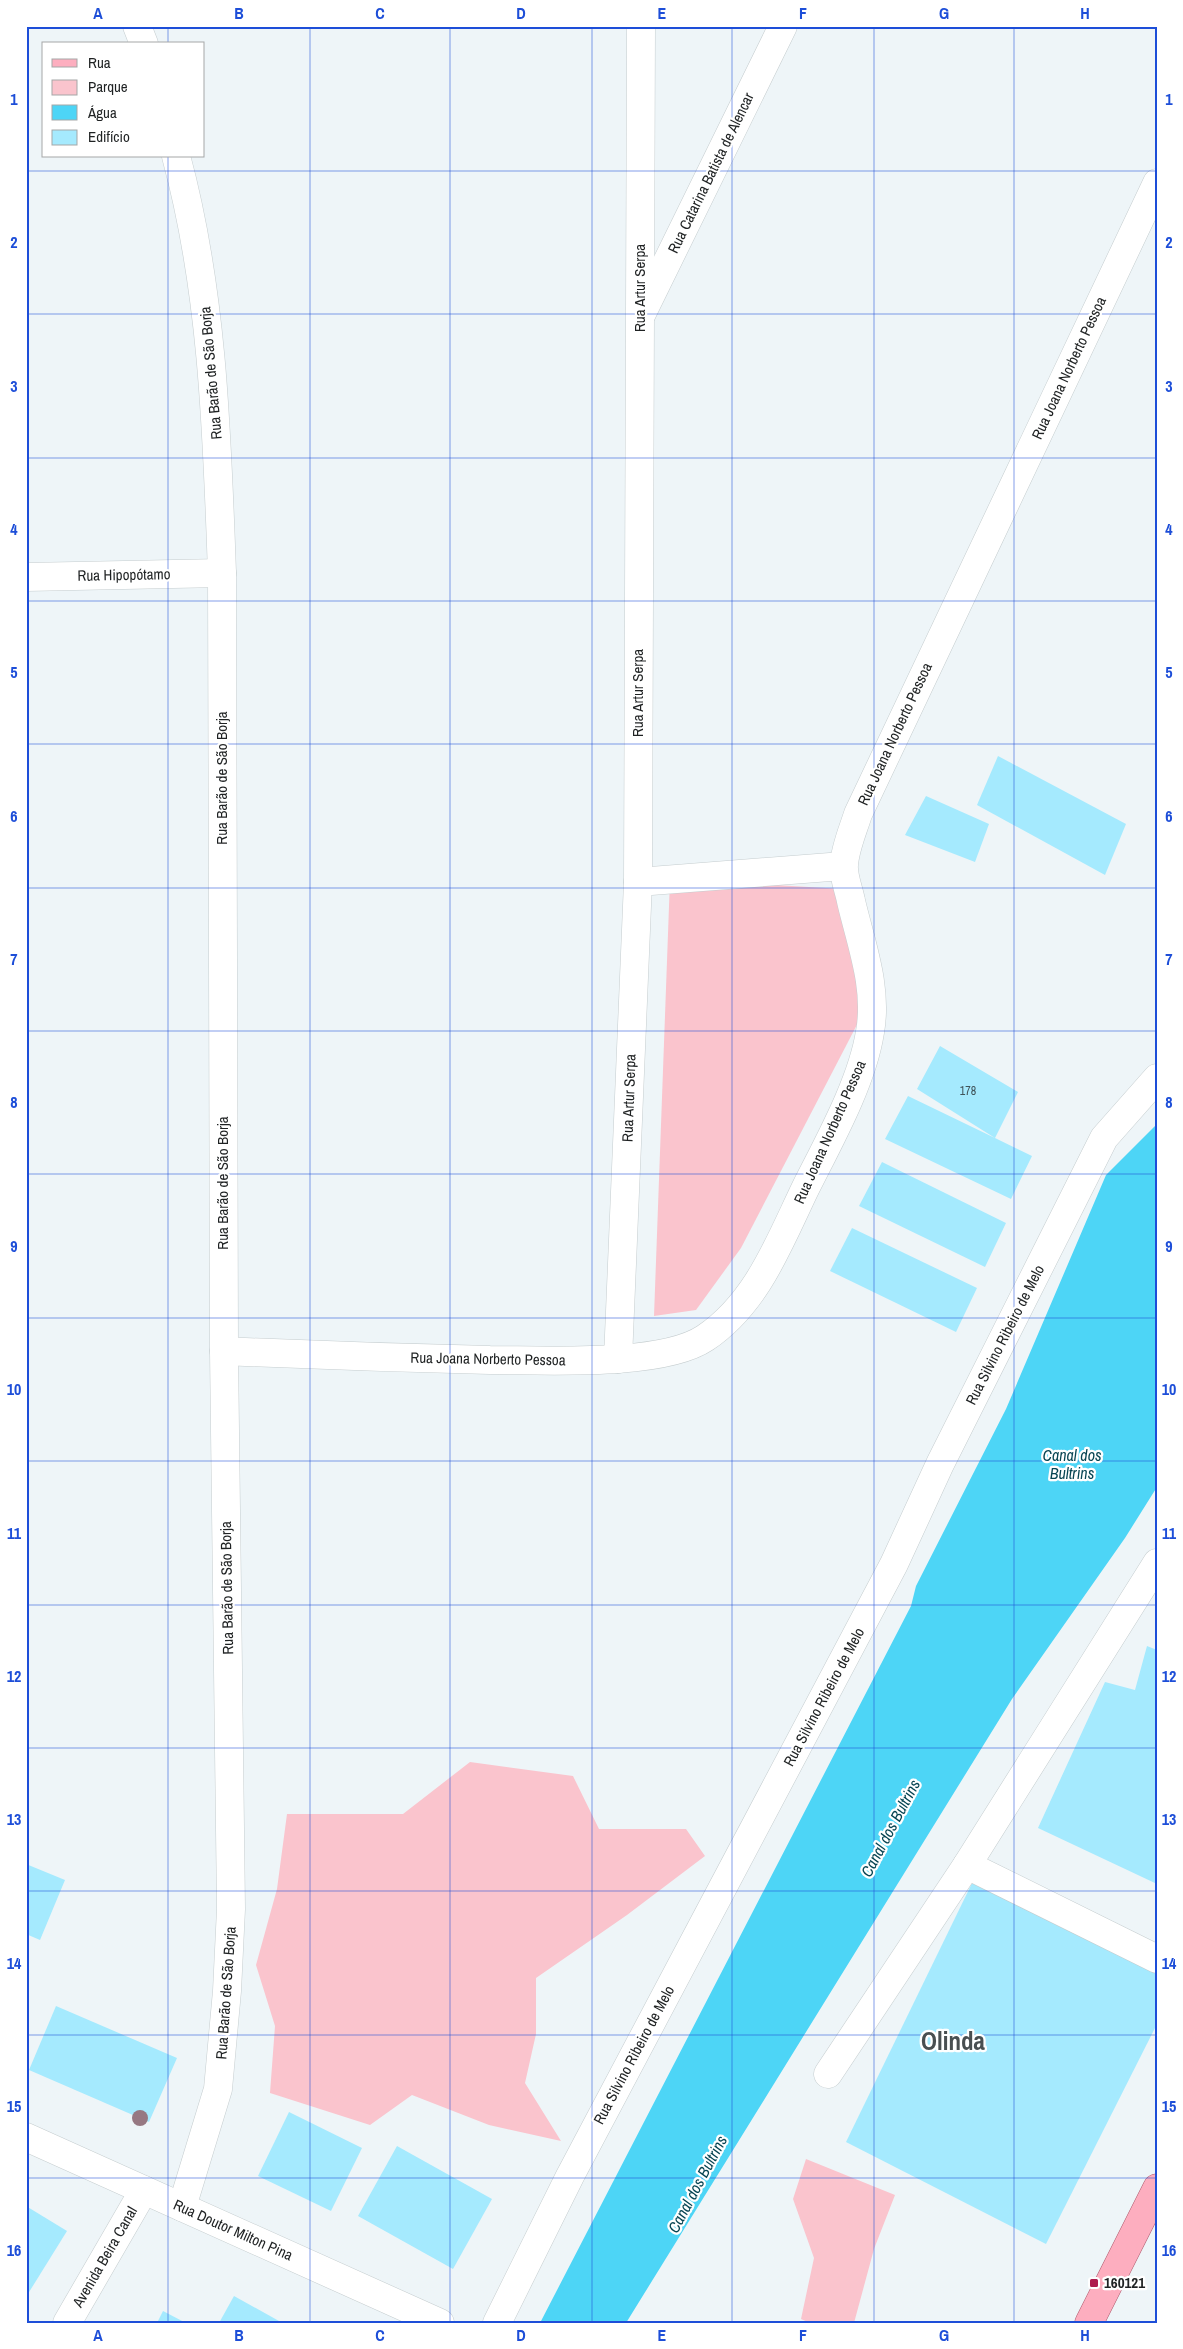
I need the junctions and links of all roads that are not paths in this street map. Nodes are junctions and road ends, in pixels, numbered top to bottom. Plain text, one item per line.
1 (137, 26) edge
2 (641, 26) edge
3 (783, 26) edge
4 (143, 42) edge
5 (176, 158) edge
6 (1157, 183) edge
7 (639, 319) junction
8 (222, 573) junction
9 (26, 577) edge
10 (843, 866) junction
11 (638, 882) junction
12 (1157, 1078) edge
13 (224, 1352) junction
14 (618, 1359) junction
15 (1157, 1563) edge
16 (967, 1865) junction
17 (1157, 1959) edge
18 (828, 2074) dead end
19 (26, 2137) edge
20 (1157, 2188) edge
21 (144, 2190) junction
22 (182, 2207) junction
23 (67, 2323) edge
24 (440, 2323) edge
25 (497, 2323) edge
26 (1089, 2323) edge

1 - 4 street
2 - 7 street, Rua Artur Serpa
3 - 7 street, Rua Catarina Batista de Alencar
5 - 8 street, Rua Barão de São Borja
6 - 10 street, Rua Joana Norberto Pessoa
7 - 11 street, Rua Artur Serpa
8 - 9 street, Rua Hipopótamo
8 - 13 street, Rua Barão de São Borja
10 - 11 street
10 - 14 street, Rua Joana Norberto Pessoa
11 - 14 street, Rua Artur Serpa
12 - 25 street, Rua Silvino Ribeiro de Melo
13 - 14 street, Rua Joana Norberto Pessoa
13 - 22 street, Rua Barão de São Borja
15 - 16 street
16 - 17 street
16 - 18 street
19 - 21 street, Rua Doutor Milton Pina
20 - 26 main road
21 - 22 street, Rua Doutor Milton Pina
21 - 23 street, Avenida Beira Canal
22 - 24 street, Rua Doutor Milton Pina

